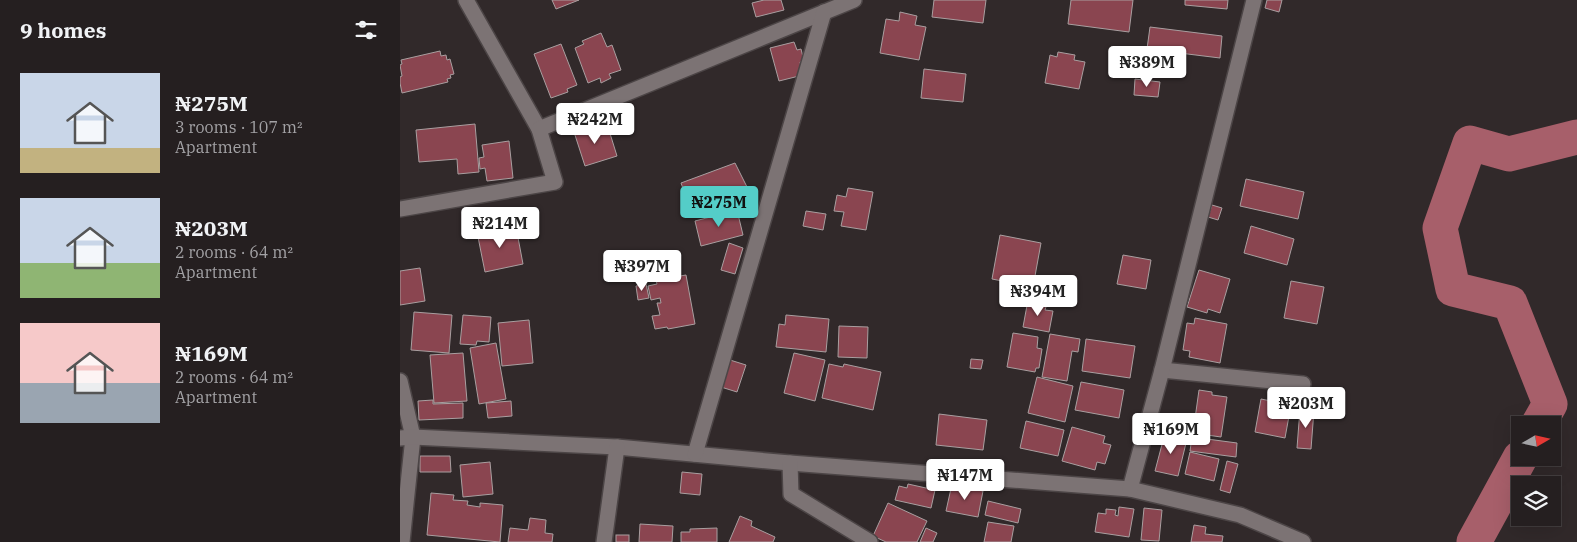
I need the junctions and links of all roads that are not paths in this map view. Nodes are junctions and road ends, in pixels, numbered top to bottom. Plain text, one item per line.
1 (466, 0) edge
2 (854, 0) edge
3 (1254, 0) edge
4 (824, 12) junction
5 (539, 129) junction
6 (400, 209) edge
7 (1162, 370) junction
8 (400, 381) edge
9 (1303, 384) dead end
10 (406, 437) edge
11 (617, 447) junction
12 (696, 454) junction
13 (790, 463) junction
14 (1130, 489) junction
15 (402, 542) edge
16 (604, 542) edge
17 (870, 542) edge
18 (1303, 542) edge

1 - 5 street
2 - 4 street
3 - 7 street
4 - 5 street
4 - 12 street
5 - 6 street
7 - 9 street
7 - 14 street
8 - 10 street
10 - 11 street
10 - 15 street
11 - 12 street
11 - 16 street
12 - 13 street
13 - 14 street
13 - 17 street
14 - 18 street

